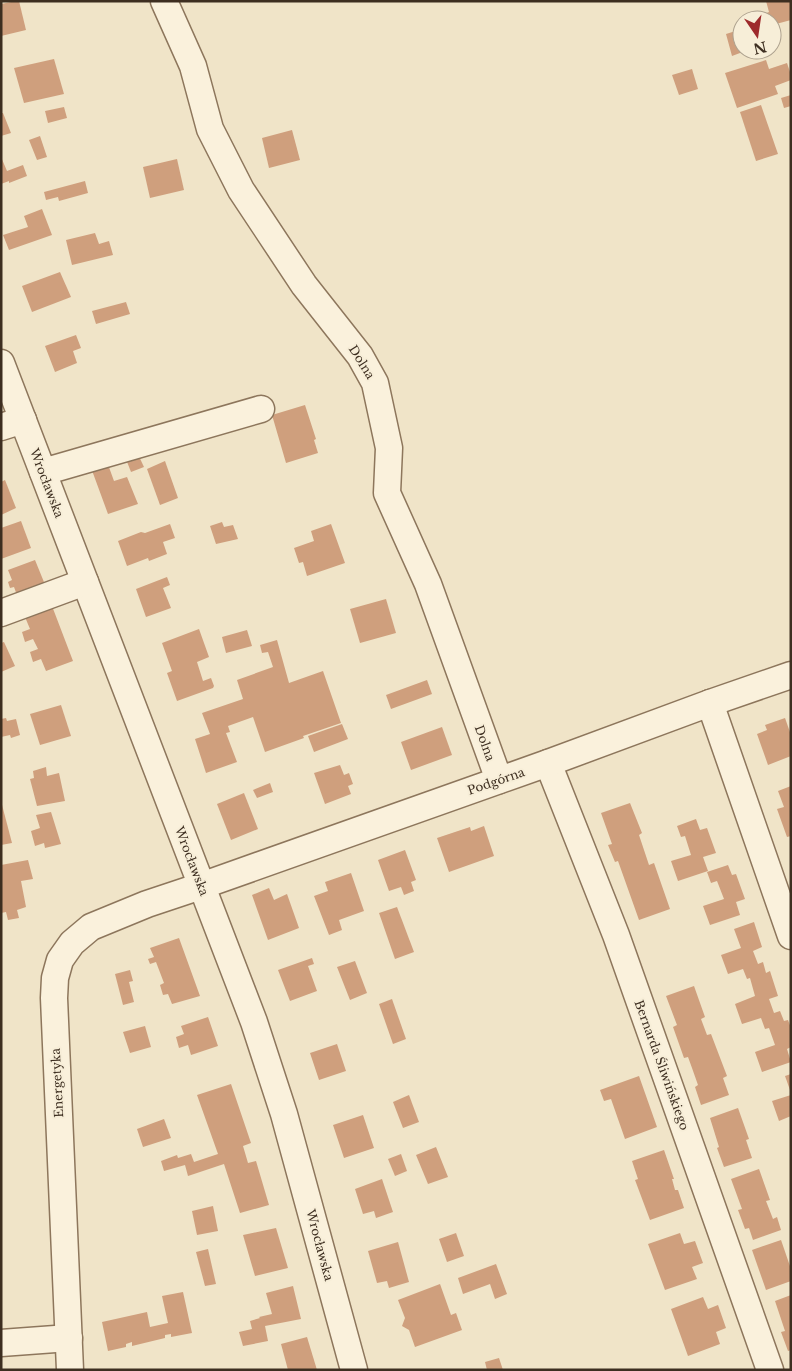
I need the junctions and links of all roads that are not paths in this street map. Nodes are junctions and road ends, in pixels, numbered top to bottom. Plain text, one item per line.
1 (164, 1) edge
2 (1, 362) edge
3 (261, 409) dead end
4 (12, 423) edge
5 (43, 472) junction
6 (85, 582) junction
7 (1, 613) edge
8 (791, 675) edge
9 (710, 703) junction
10 (548, 763) junction
11 (499, 780) junction
12 (202, 886) junction
13 (791, 936) edge
14 (68, 1338) junction
15 (1, 1343) edge
16 (70, 1370) edge
17 (354, 1370) edge
18 (770, 1370) edge

1 - 11 street, Dolna
2 - 4 street, Wrocławska
3 - 5 street
4 - 5 street, Wrocławska
5 - 6 street, Wrocławska
6 - 7 street
6 - 12 street, Wrocławska
8 - 9 street, Podgórna
9 - 10 street, Podgórna
9 - 13 street
10 - 11 street, Podgórna
10 - 18 street, Bernarda Śliwińskiego
11 - 12 street, Podgórna
12 - 14 street, Energetyka
12 - 17 street, Wrocławska
14 - 15 street
14 - 16 street, Energetyka

